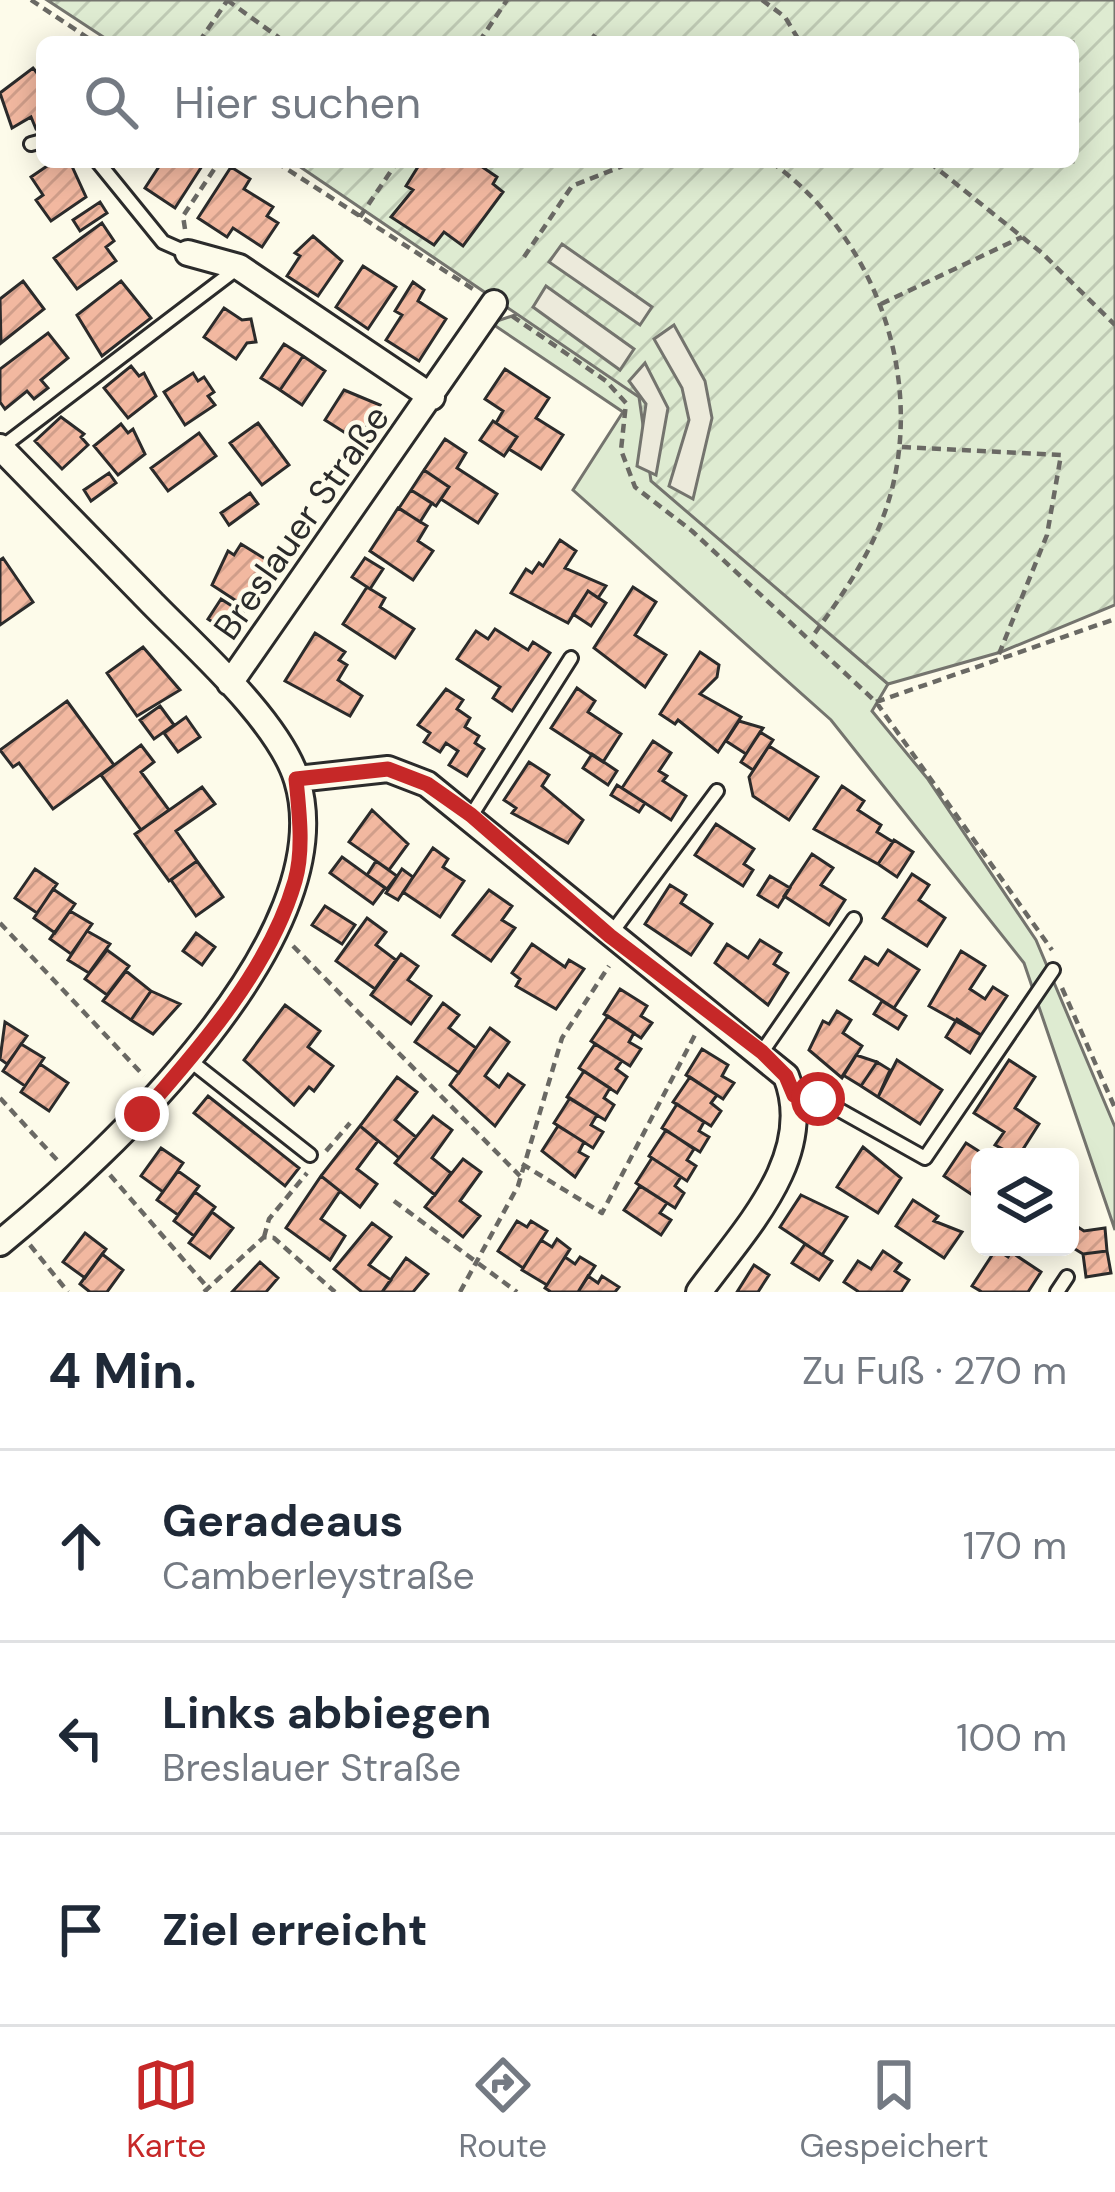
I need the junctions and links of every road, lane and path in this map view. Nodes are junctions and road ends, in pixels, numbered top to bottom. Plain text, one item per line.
1 (31, 0) edge
2 (227, 0) edge
3 (237, 0) edge
4 (507, 0) edge
5 (762, 0) edge
6 (232, 8) junction
7 (85, 36) edge
8 (203, 36) edge
9 (275, 36) edge
10 (482, 36) edge
11 (797, 36) edge
12 (103, 168) edge
13 (215, 168) edge
14 (285, 168) edge
15 (393, 168) edge
16 (618, 168) edge
17 (778, 168) edge
18 (936, 168) edge
19 (360, 217) junction
20 (1022, 237) junction
21 (188, 253) junction
22 (524, 257) dead end
23 (239, 267) junction
24 (494, 303) junction
25 (881, 304) junction
26 (1115, 325) edge
27 (432, 397) junction
28 (902, 447) junction
29 (0, 448) edge
30 (1115, 619) edge
31 (810, 639) junction
32 (572, 658) dead end
33 (998, 659) junction
34 (230, 682) junction
35 (876, 702) junction
36 (296, 779) junction
37 (717, 791) dead end
38 (471, 815) junction
39 (854, 919) dead end
40 (0, 923) edge
41 (274, 932) junction
42 (616, 941) junction
43 (1053, 970) junction
44 (709, 1011) junction
45 (762, 1052) junction
46 (186, 1058) junction
47 (138, 1070) dead end
48 (794, 1095) junction
49 (0, 1098) edge
50 (1115, 1108) edge
51 (350, 1123) dead end
52 (310, 1155) dead end
53 (97, 1160) junction
54 (522, 1164) junction
55 (66, 1171) dead end
56 (520, 1176) junction
57 (394, 1202) dead end
58 (9, 1236) edge
59 (264, 1237) junction
60 (477, 1266) junction
61 (1067, 1277) dead end
62 (206, 1290) edge
63 (68, 1292) edge
64 (335, 1292) edge
65 (460, 1292) edge
66 (517, 1292) edge
67 (699, 1292) edge
68 (1057, 1292) edge

1 - 7 path
2 - 6 path
2 - 8 path
3 - 6 path
4 - 10 path
5 - 11 path
6 - 9 path
12 - 21 lane
13 - 21 path
14 - 19 path
15 - 19 path
16 - 22 path
17 - 25 path
18 - 20 path
19 - 24 path
20 - 25 path
20 - 26 path
21 - 23 street
23 - 27 street
23 - 29 lane
24 - 27 street, Breslauer Straße
24 - 31 path
25 - 28 path
27 - 34 street, Breslauer Straße
28 - 31 path
28 - 33 path
29 - 34 street
30 - 33 path
31 - 35 path
32 - 38 lane
33 - 35 path
34 - 36 street, Breslauer Straße
35 - 43 path
36 - 38 street
36 - 41 street
37 - 42 lane
38 - 42 street
39 - 45 lane
40 - 47 path
41 - 46 street
41 - 56 path
42 - 44 street
42 - 54 path
43 - 48 lane
43 - 50 path
44 - 45 street
44 - 54 path
45 - 48 street
46 - 52 lane
46 - 53 street
48 - 67 street
49 - 55 path
51 - 59 path
53 - 58 street
53 - 62 path
54 - 56 path
56 - 60 path
57 - 60 path
58 - 63 path
59 - 62 path
59 - 64 path
60 - 65 path
60 - 66 path
61 - 68 lane

